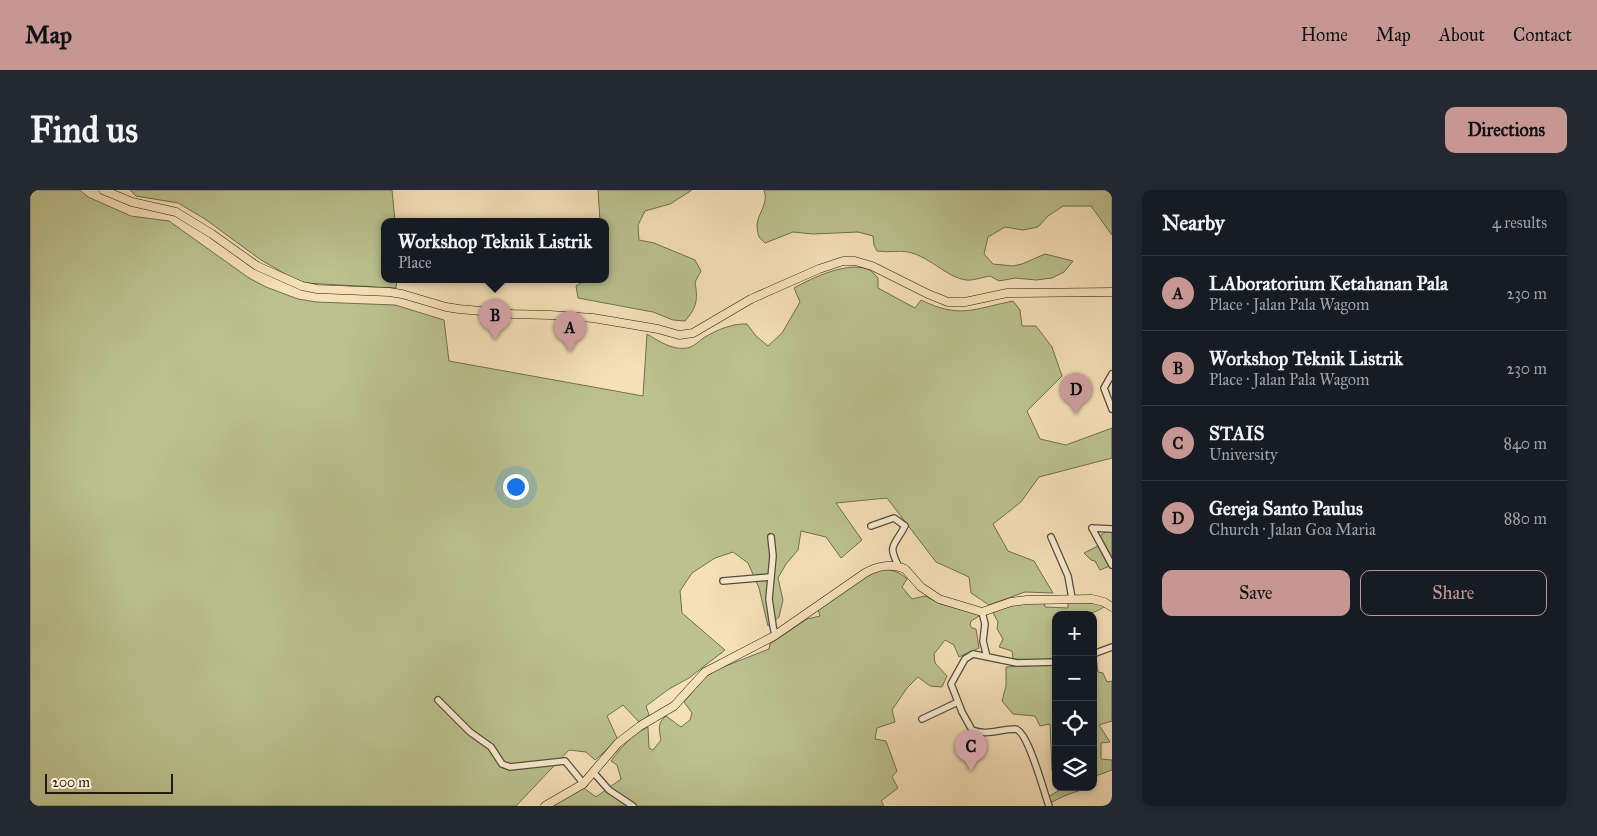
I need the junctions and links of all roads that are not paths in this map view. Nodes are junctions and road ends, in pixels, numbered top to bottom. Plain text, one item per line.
1 (103, 190) edge
2 (1112, 292) edge
3 (1112, 374) edge
4 (1112, 409) edge
5 (871, 526) dead end
6 (1112, 529) edge
7 (1051, 536) dead end
8 (771, 537) dead end
9 (1112, 565) edge
10 (899, 567) junction
11 (770, 577) junction
12 (723, 582) dead end
13 (1072, 598) junction
14 (1112, 607) edge
15 (982, 612) junction
16 (775, 635) junction
17 (1112, 647) edge
18 (1097, 653) edge
19 (987, 657) junction
20 (1052, 662) edge
21 (438, 700) dead end
22 (958, 702) junction
23 (922, 719) dead end
24 (594, 773) junction
25 (584, 784) junction
26 (546, 806) edge
27 (634, 806) edge
28 (1048, 806) edge

1 - 2 main road
3 - 4 street
5 - 10 street
6 - 9 street
7 - 13 street
8 - 11 street
10 - 15 main road
10 - 16 main road
11 - 12 street
11 - 16 street
13 - 14 main road
13 - 15 main road
15 - 19 street
16 - 24 main road
17 - 18 street
19 - 20 street
19 - 22 street
21 - 25 street
22 - 23 street
22 - 28 street
24 - 25 main road
24 - 27 street
25 - 26 main road

